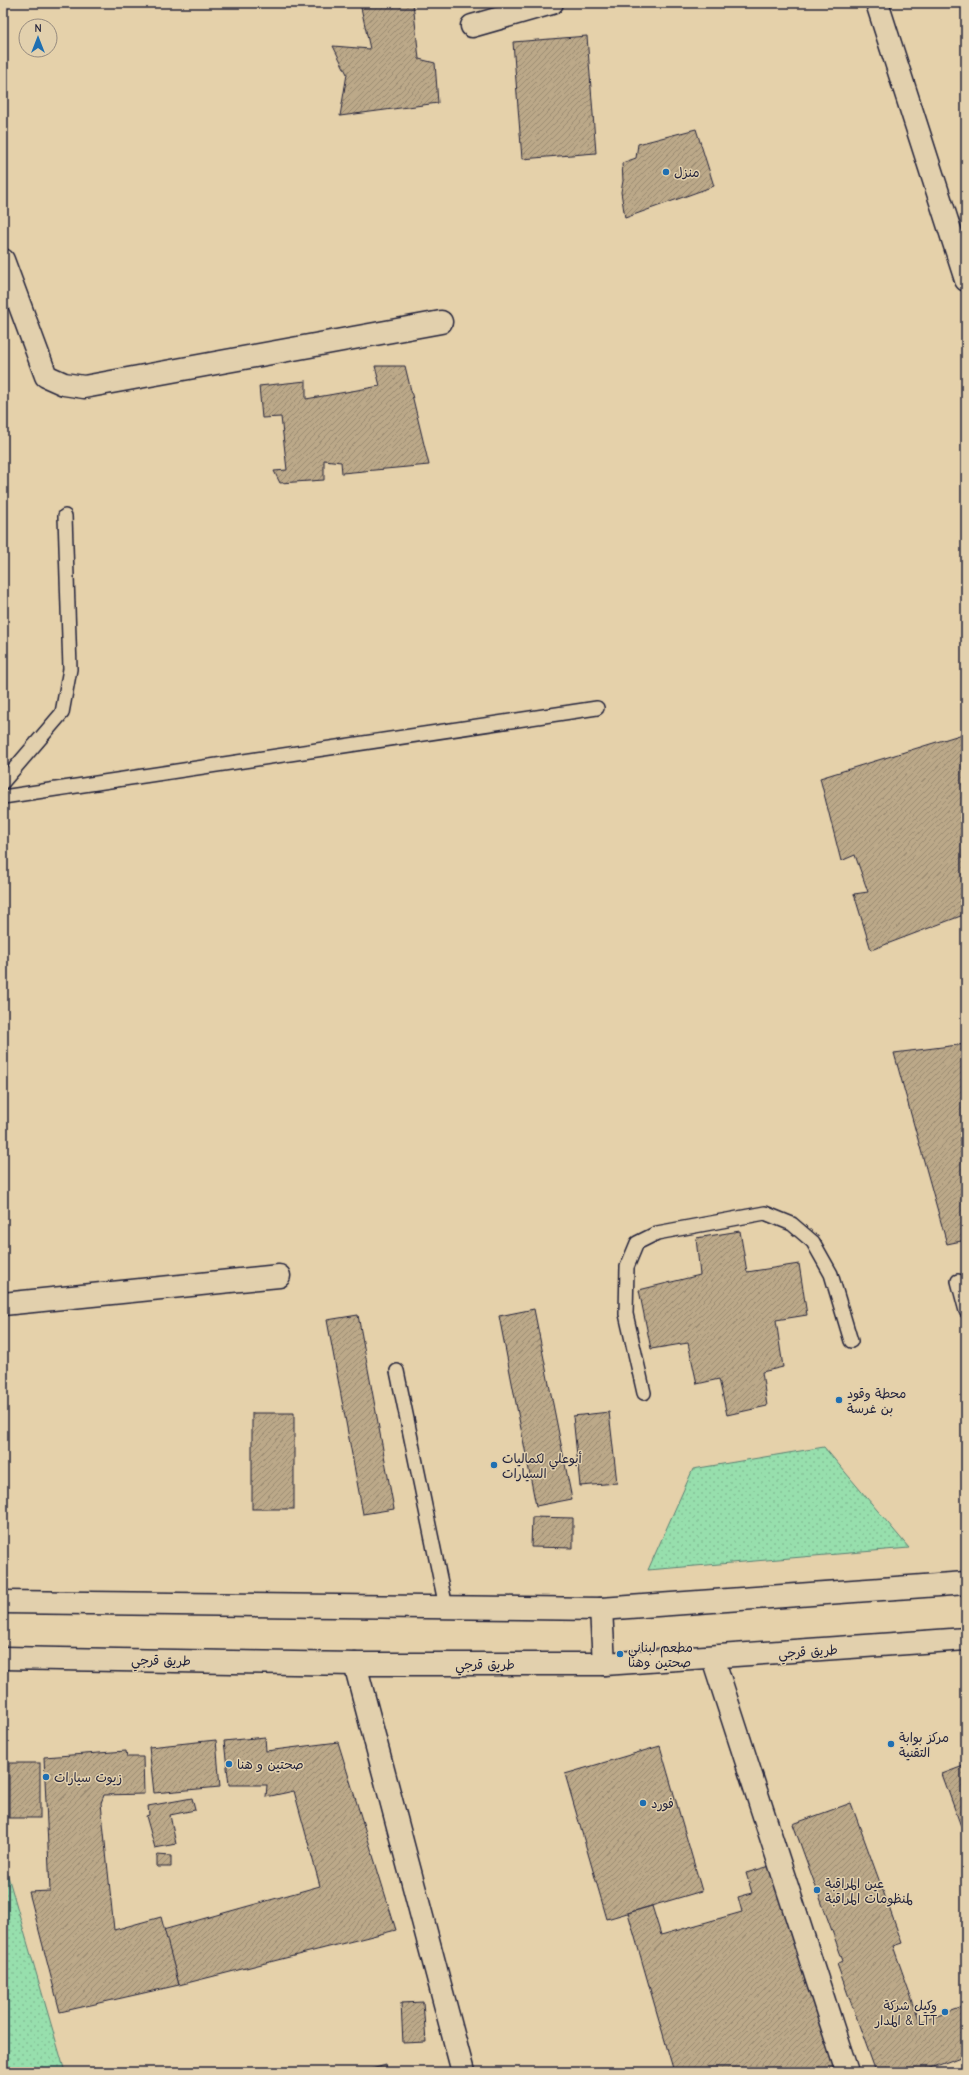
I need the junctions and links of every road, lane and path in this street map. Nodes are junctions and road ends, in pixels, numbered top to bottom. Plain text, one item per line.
1 (552, 3) edge
2 (877, 3) edge
3 (472, 26) dead end
4 (3, 260) edge
5 (966, 280) edge
6 (441, 322) dead end
7 (65, 516) dead end
8 (598, 708) dead end
9 (3, 782) edge
10 (3, 797) edge
11 (279, 1276) dead end
12 (958, 1281) dead end
13 (3, 1304) edge
14 (966, 1311) edge
15 (851, 1342) dead end
16 (397, 1371) dead end
17 (644, 1393) dead end
18 (966, 1584) edge
19 (3, 1602) edge
20 (446, 1607) junction
21 (601, 1608) junction
22 (966, 1639) edge
23 (3, 1658) edge
24 (713, 1658) junction
25 (355, 1664) junction
26 (604, 1664) junction
27 (463, 2072) edge
28 (847, 2072) edge

1 - 3 main road
2 - 5 main road
4 - 6 main road
7 - 9 lane
8 - 10 lane
11 - 13 main road
12 - 14 lane
15 - 17 lane
16 - 20 lane
18 - 21 main road
19 - 20 main road
20 - 21 main road
21 - 26 main road
22 - 24 main road, طريق قرجي
23 - 25 main road, طريق قرجي
24 - 26 main road, طريق قرجي
24 - 28 main road
25 - 26 main road, طريق قرجي
25 - 27 main road

